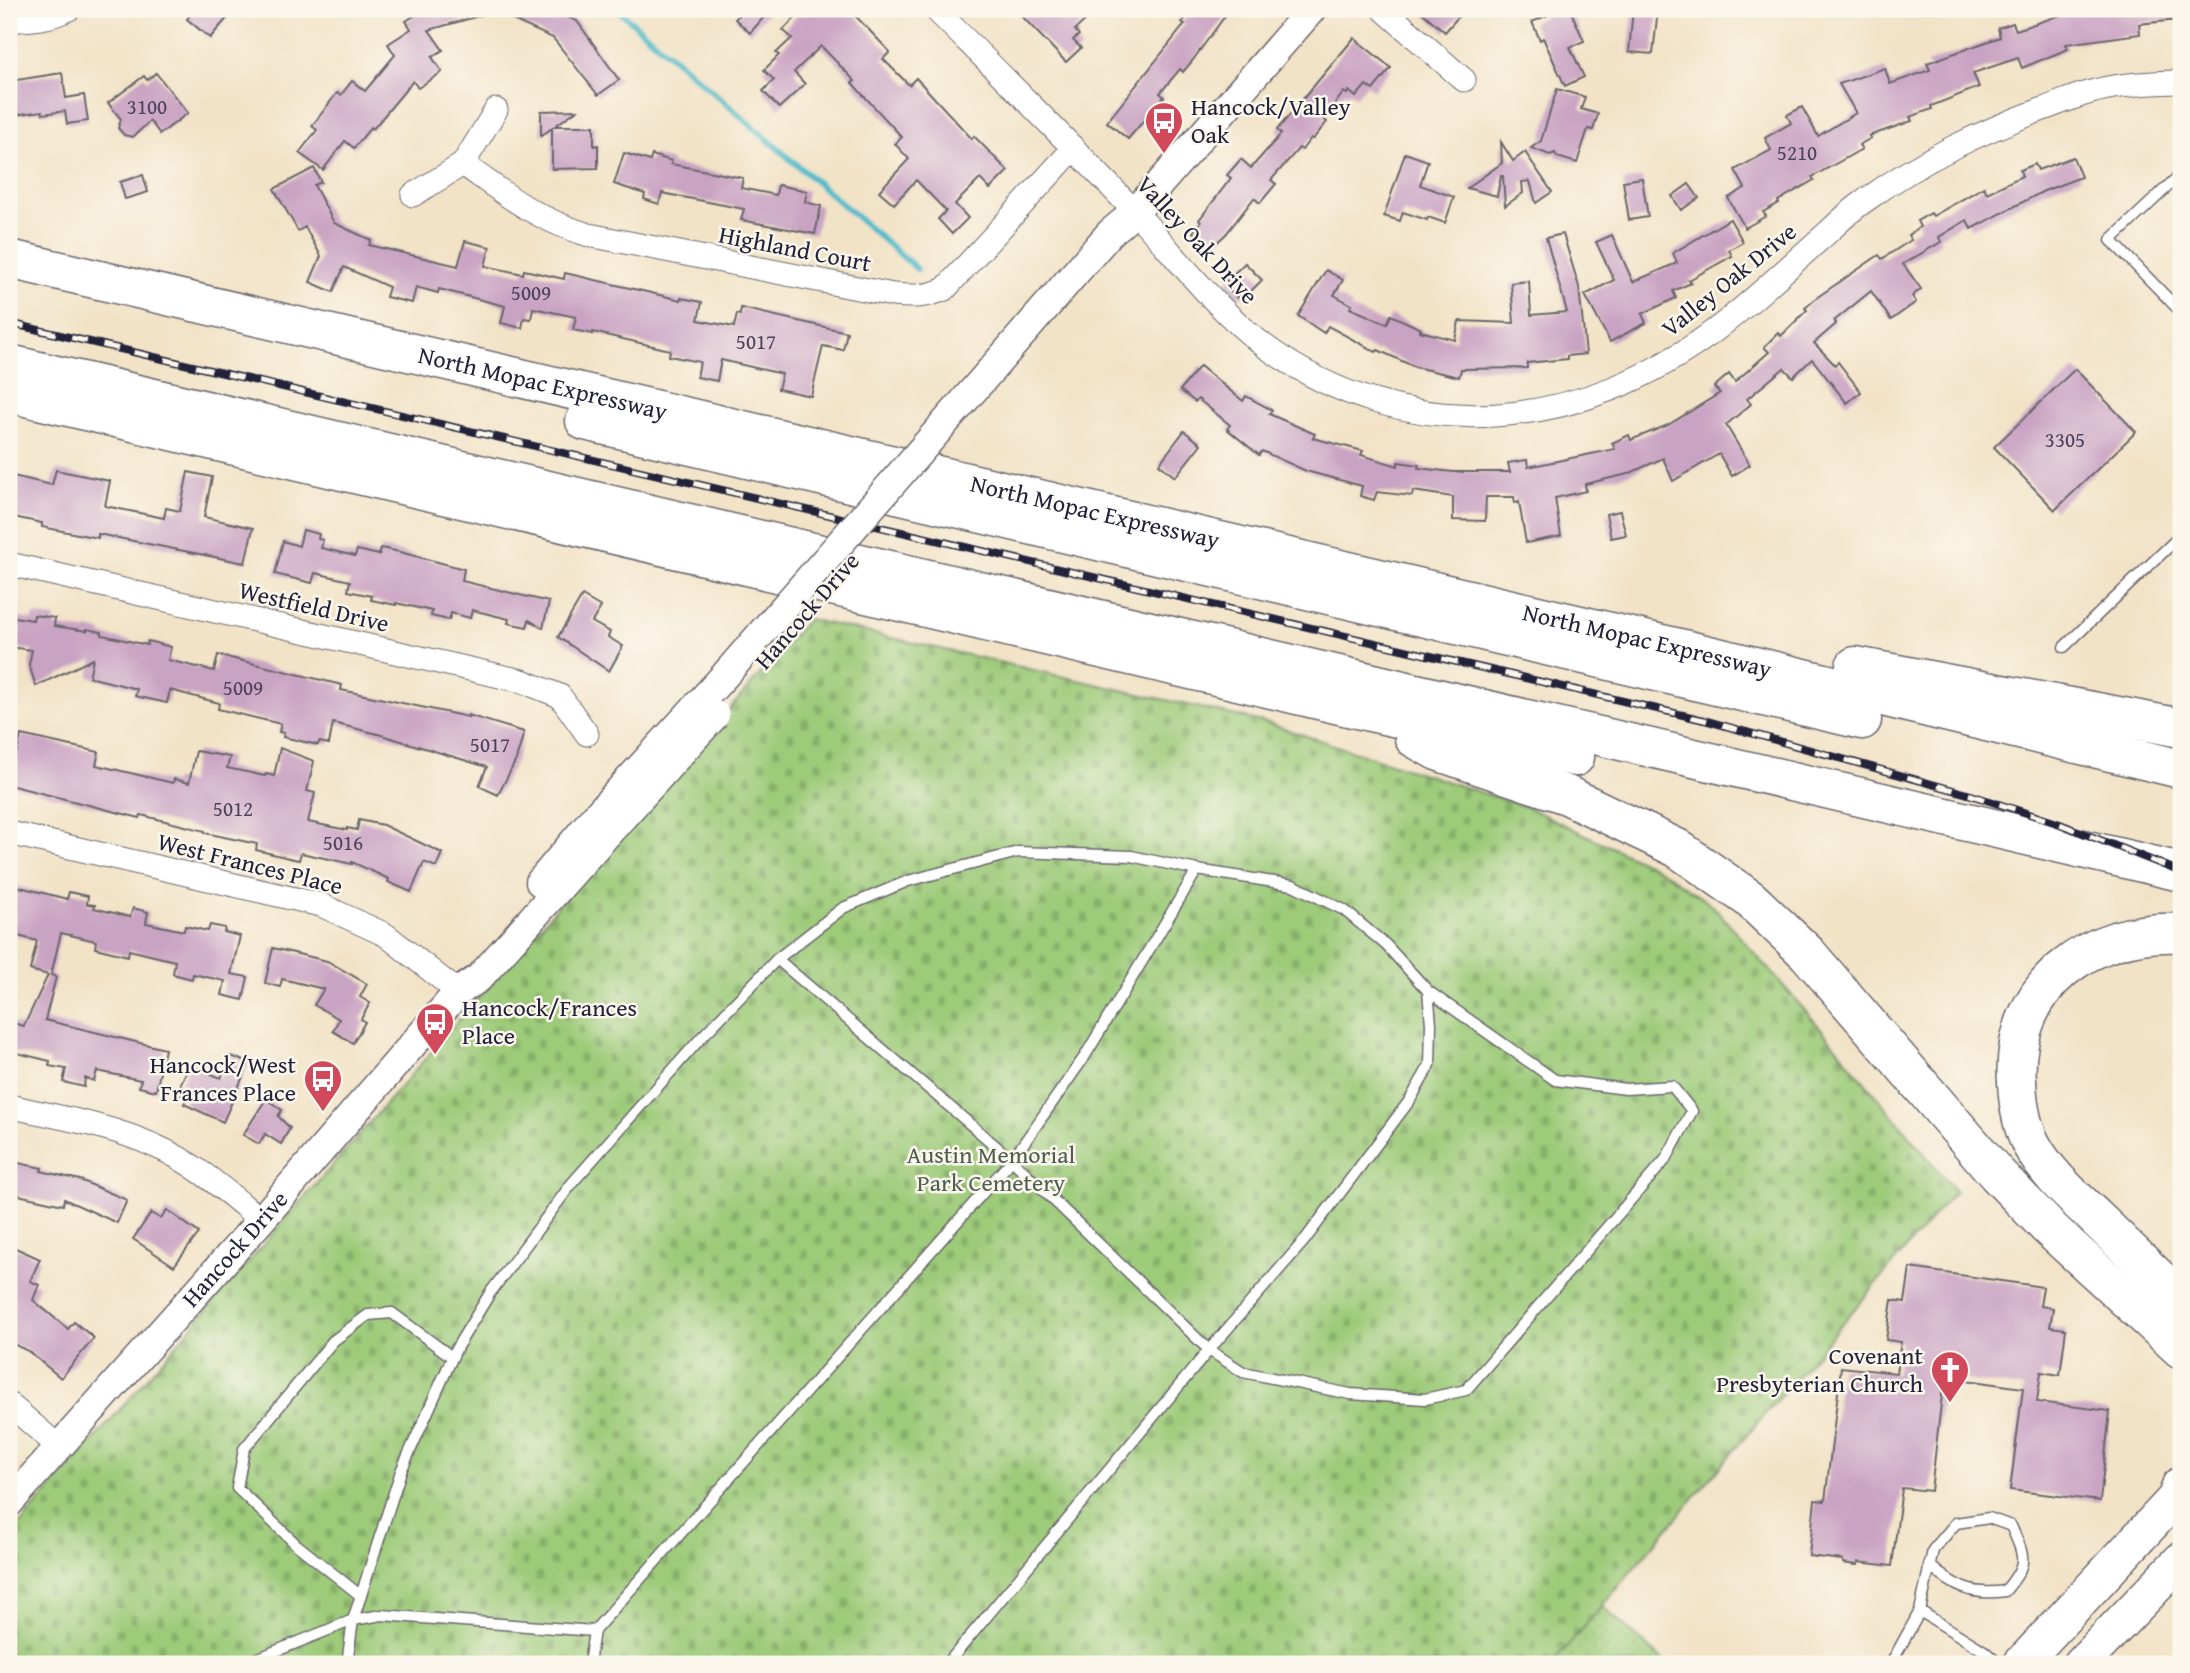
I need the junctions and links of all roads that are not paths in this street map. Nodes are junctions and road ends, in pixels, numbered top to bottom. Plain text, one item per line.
1 (935, 9) edge
2 (1312, 9) edge
3 (1383, 9) edge
4 (64, 11) edge
5 (9, 20) edge
6 (1464, 80) dead end
7 (2177, 82) dead end
8 (496, 110) dead end
9 (1074, 148) junction
10 (463, 164) junction
11 (2181, 174) edge
12 (413, 195) dead end
13 (1135, 212) junction
14 (9, 260) edge
15 (9, 286) edge
16 (2181, 313) edge
17 (9, 364) edge
18 (9, 393) edge
19 (2181, 535) edge
20 (9, 564) edge
21 (2064, 647) dead end
22 (1692, 651) junction
23 (1370, 712) junction
24 (2181, 728) edge
25 (587, 734) dead end
26 (1672, 765) junction
27 (2181, 769) edge
28 (2181, 795) edge
29 (9, 833) edge
30 (1197, 870) junction
31 (2181, 872) edge
32 (2181, 896) edge
33 (2181, 933) edge
34 (776, 958) junction
35 (1428, 991) junction
36 (458, 992) junction
37 (9, 1106) edge
38 (1012, 1160) junction
39 (261, 1220) junction
40 (2181, 1300) edge
41 (1209, 1350) junction
42 (2179, 1350) edge
43 (452, 1357) junction
44 (9, 1404) edge
45 (59, 1447) junction
46 (2180, 1491) edge
47 (9, 1503) edge
48 (2181, 1560) edge
49 (1930, 1565) junction
50 (361, 1596) junction
51 (1920, 1611) junction
52 (353, 1620) junction
53 (594, 1631) junction
54 (1893, 1660) dead end
55 (244, 1664) edge
56 (347, 1664) edge
57 (589, 1664) edge
58 (947, 1664) edge
59 (1999, 1664) edge
60 (2021, 1664) edge
61 (2081, 1664) edge

1 - 9 street, Valley Oak Drive
2 - 13 street, Hancock Drive
3 - 6 street
4 - 5 street
7 - 13 street, Valley Oak Drive
8 - 10 street
9 - 10 street, Highland Court
9 - 13 street, Valley Oak Drive
10 - 12 street
11 - 16 lane
13 - 36 street, Hancock Drive, bridge
14 - 22 highway, North Mopac Expressway
15 - 28 highway
17 - 26 highway
18 - 23 highway
19 - 21 lane
20 - 25 street, Westfield Drive
22 - 24 highway
22 - 27 highway, North Mopac Expressway
23 - 26 highway
23 - 42 highway
26 - 31 highway
26 - 32 highway
29 - 36 street, West Frances Place
30 - 34 lane
30 - 35 lane
30 - 38 lane
33 - 40 highway
34 - 38 lane
34 - 43 lane
35 - 41 lane
35 - 41 lane
36 - 39 street, Hancock Drive
37 - 39 street
38 - 41 lane
38 - 53 lane
39 - 45 street, Hancock Drive
41 - 58 lane
43 - 50 lane
43 - 50 lane
44 - 45 street
45 - 47 street, Hancock Drive
46 - 60 main road
48 - 61 main road
49 - 49 lane
49 - 51 lane
50 - 52 lane
51 - 54 lane
51 - 59 lane
52 - 53 lane
52 - 55 lane
52 - 56 lane
53 - 57 lane

